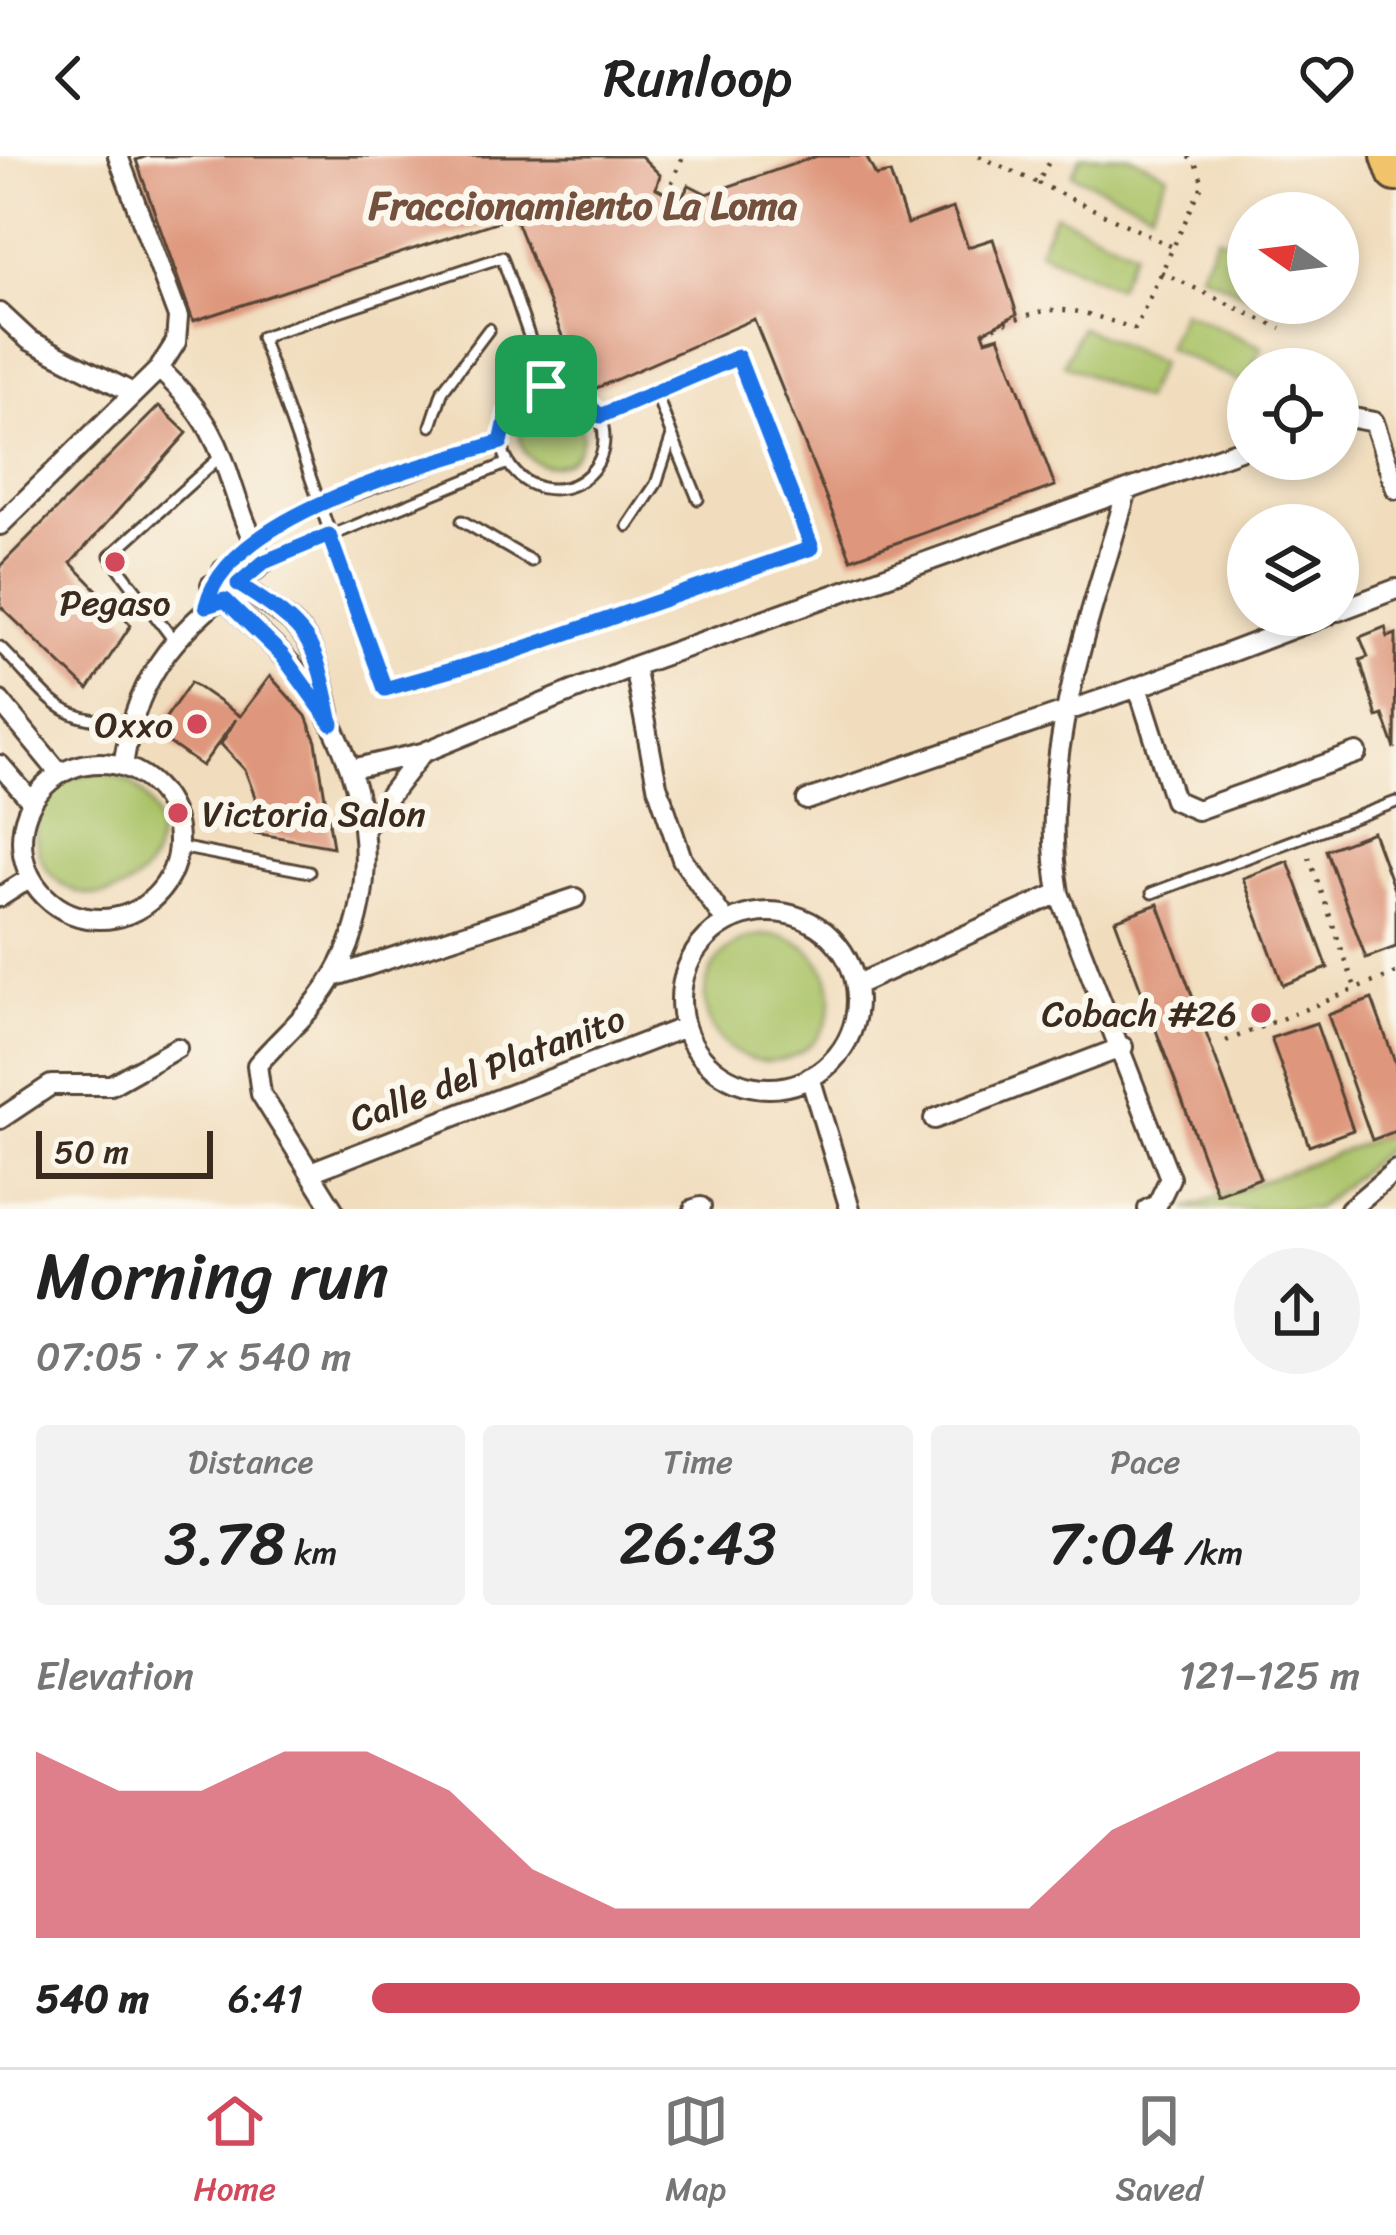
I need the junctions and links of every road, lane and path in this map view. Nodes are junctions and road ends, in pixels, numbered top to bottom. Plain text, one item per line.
1 (118, 156) edge
2 (683, 156) edge
3 (979, 156) edge
4 (1052, 156) edge
5 (1186, 156) edge
6 (1390, 156) edge
7 (1396, 172) edge
8 (1038, 183) junction
9 (667, 194) dead end
10 (1173, 247) junction
11 (1161, 272) junction
12 (0, 313) edge
13 (489, 329) dead end
14 (1281, 329) dead end
15 (983, 332) dead end
16 (159, 369) junction
17 (546, 386) junction
18 (655, 391) junction
19 (130, 392) junction
20 (600, 416) junction
21 (1359, 419) edge
22 (431, 426) dead end
23 (672, 436) junction
24 (501, 442) junction
25 (224, 453) junction
26 (1227, 454) edge
27 (508, 463) junction
28 (1396, 489) edge
29 (1127, 490) junction
30 (698, 499) dead end
31 (320, 507) junction
32 (462, 521) dead end
33 (0, 525) edge
34 (628, 526) dead end
35 (329, 535) junction
36 (251, 539) junction
37 (531, 561) dead end
38 (264, 562) junction
39 (221, 589) junction
40 (1396, 590) edge
41 (1359, 603) edge
42 (1273, 636) edge
43 (172, 638) junction
44 (0, 646) edge
45 (634, 666) junction
46 (1138, 687) junction
47 (0, 701) edge
48 (1065, 712) junction
49 (130, 721) junction
50 (332, 724) junction
51 (422, 753) junction
52 (1357, 754) dead end
53 (0, 765) edge
54 (123, 765) junction
55 (352, 769) junction
56 (60, 774) junction
57 (806, 800) dead end
58 (32, 802) junction
59 (1396, 802) edge
60 (364, 828) junction
61 (179, 847) junction
62 (1309, 857) dead end
63 (309, 872) dead end
64 (31, 878) junction
65 (1059, 893) junction
66 (1152, 893) dead end
67 (0, 897) edge
68 (575, 898) dead end
69 (726, 922) junction
70 (1396, 973) edge
71 (334, 977) junction
72 (856, 985) junction
73 (1356, 989) junction
74 (685, 1027) junction
75 (1226, 1041) dead end
76 (1123, 1047) junction
77 (176, 1048) dead end
78 (810, 1077) junction
79 (0, 1119) edge
80 (934, 1119) dead end
81 (1396, 1170) edge
82 (314, 1171) junction
83 (333, 1209) edge
84 (850, 1209) edge
85 (1148, 1209) edge
86 (1350, 1209) edge

1 - 16 street
2 - 9 path
3 - 8 path
4 - 8 path
5 - 10 path
6 - 7 highway
8 - 10 path
10 - 11 path
11 - 14 path
11 - 15 path
12 - 19 street
13 - 22 lane
16 - 19 street
16 - 25 street
17 - 20 lane
17 - 24 lane
17 - 31 lane
18 - 20 lane
18 - 23 lane
18 - 35 lane
19 - 33 street
20 - 27 lane
21 - 28 street
23 - 30 lane
23 - 34 lane
24 - 27 lane
24 - 31 lane
25 - 36 street
25 - 43 lane
26 - 29 street
27 - 35 lane
29 - 45 street
29 - 48 street
31 - 35 lane
31 - 36 lane
32 - 37 lane
35 - 38 lane
36 - 38 street
36 - 39 street
38 - 39 street
39 - 43 street
39 - 50 street
39 - 50 street
40 - 41 street
42 - 46 street
43 - 49 street
44 - 49 lane
45 - 51 street
45 - 69 street
46 - 48 street
46 - 52 street
47 - 56 street
48 - 57 street
48 - 65 street
49 - 54 street
50 - 55 street
51 - 55 street
51 - 60 street
53 - 58 street
54 - 56 street
54 - 61 street
55 - 60 street
56 - 58 street
58 - 64 street
59 - 66 lane
60 - 71 street
61 - 63 lane
61 - 64 street
62 - 73 path
64 - 67 street
65 - 72 street
65 - 76 street
68 - 71 street
69 - 72 street
69 - 74 street
70 - 73 path
71 - 82 street
72 - 78 street
73 - 75 path
74 - 78 street
74 - 82 street, Calle del Platanito
76 - 80 street
76 - 85 street
77 - 79 street
78 - 84 street
81 - 86 street
82 - 83 street

